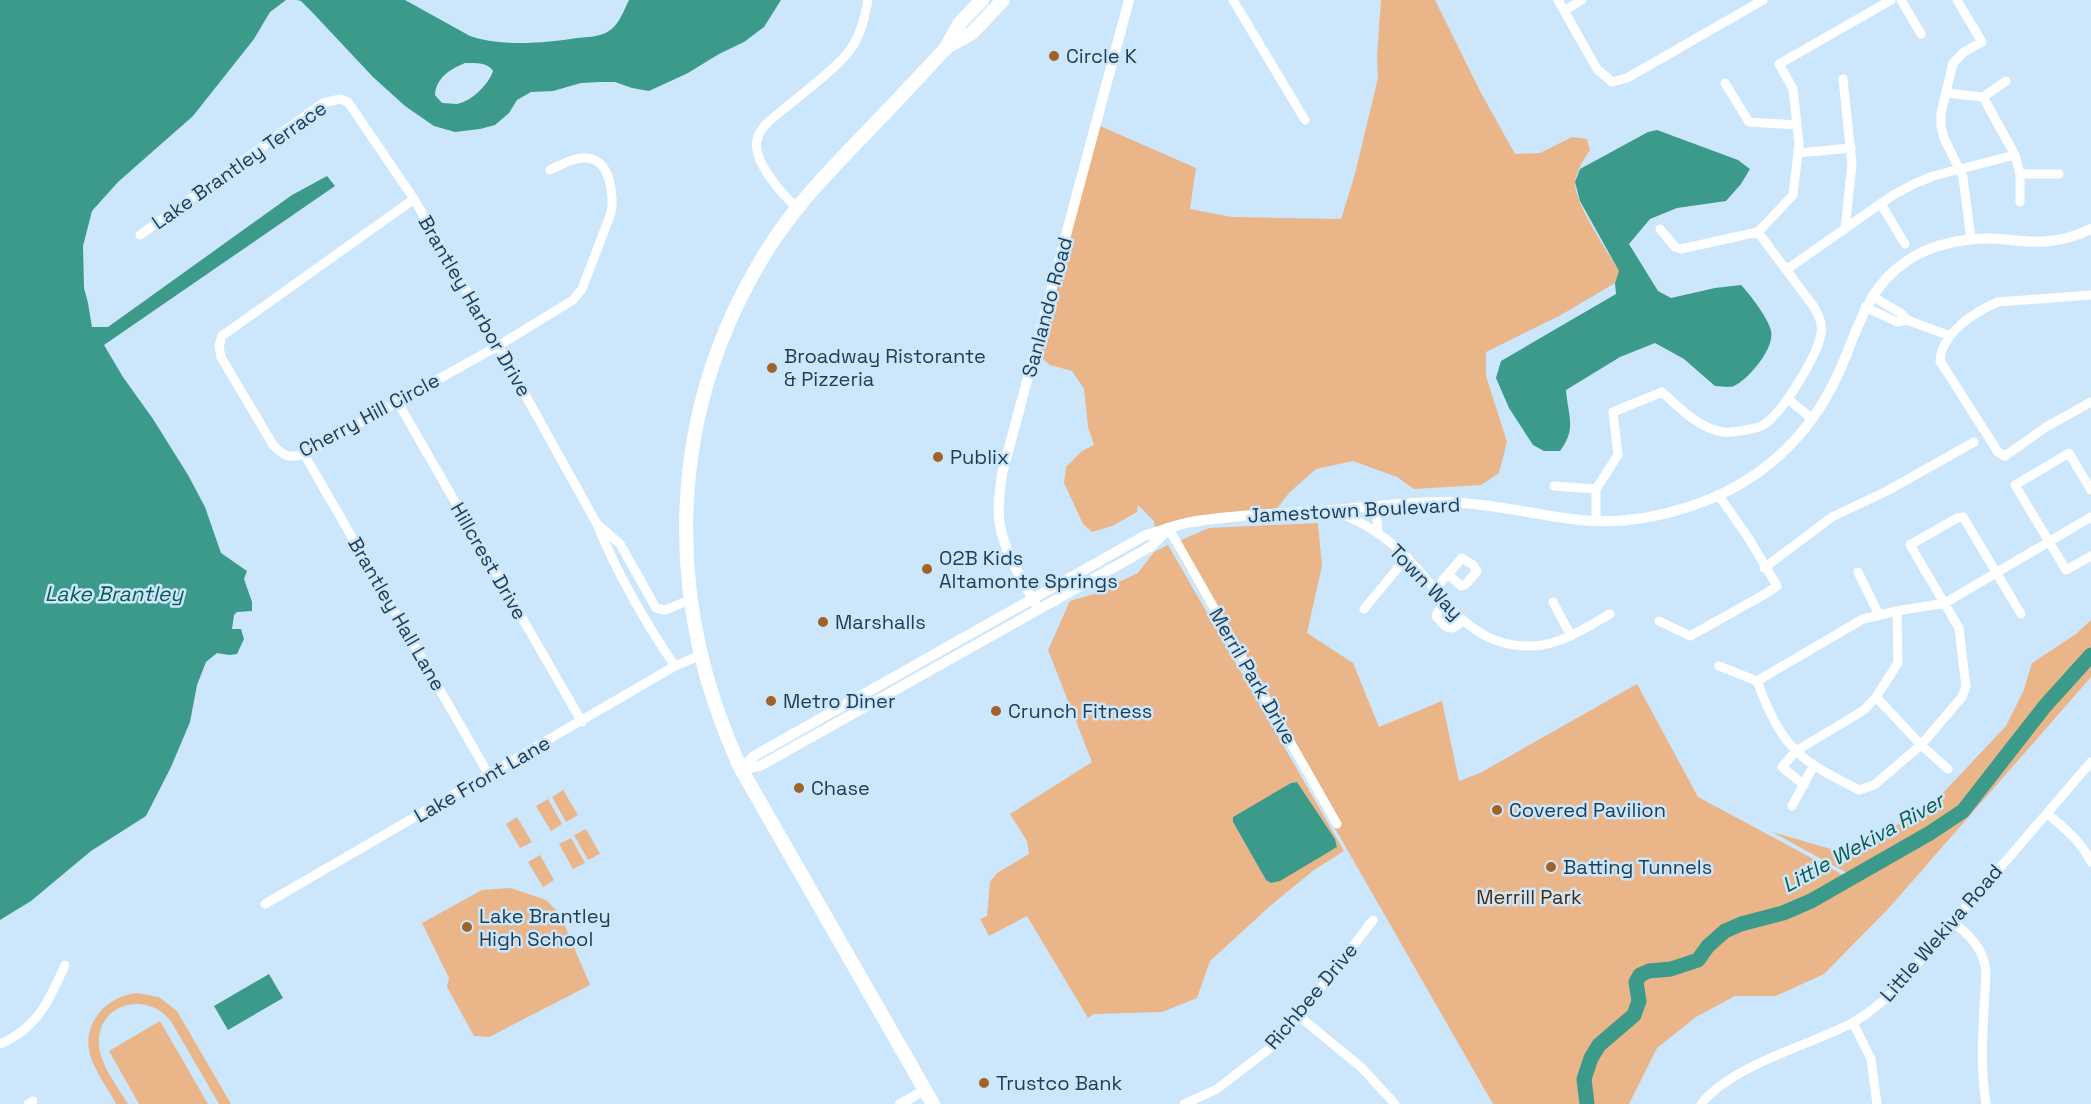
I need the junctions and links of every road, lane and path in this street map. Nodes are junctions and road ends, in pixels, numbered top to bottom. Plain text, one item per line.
1 (868, 0) edge
2 (982, 0) edge
3 (1003, 0) edge
4 (1129, 0) edge
5 (1233, 0) edge
6 (1558, 0) edge
7 (1582, 0) edge
8 (1763, 0) edge
9 (1892, 0) edge
10 (1901, 0) edge
11 (1957, 0) edge
12 (1564, 10) junction
13 (1921, 34) dead end
14 (945, 48) junction
15 (1843, 79) dead end
16 (2006, 81) dead end
17 (1725, 83) dead end
18 (1946, 93) junction
19 (1983, 96) junction
20 (340, 99) joint
21 (1305, 120) dead end
22 (1797, 125) junction
23 (1851, 148) junction
24 (1798, 153) junction
25 (2015, 155) junction
26 (550, 170) dead end
27 (1960, 170) junction
28 (2020, 174) junction
29 (2060, 174) dead end
30 (414, 199) junction
31 (2020, 202) dead end
32 (1881, 204) junction
33 (798, 208) junction
34 (1660, 229) dead end
35 (1845, 229) junction
36 (2091, 229) edge
37 (1758, 231) junction
38 (140, 235) dead end
39 (1971, 240) junction
40 (1905, 244) dead end
41 (1786, 270) junction
42 (2091, 295) edge
43 (1872, 296) junction
44 (1865, 307) junction
45 (1906, 320) junction
46 (1950, 336) junction
47 (498, 346) junction
48 (1788, 399) junction
49 (397, 401) junction
50 (2091, 402) edge
51 (1812, 419) junction
52 (1974, 442) dead end
53 (304, 454) junction
54 (1554, 486) dead end
55 (1596, 489) junction
56 (2091, 490) edge
57 (1719, 496) junction
58 (1376, 506) junction
59 (1330, 510) junction
60 (2091, 517) edge
61 (1596, 520) junction
62 (597, 524) junction
63 (1169, 529) junction
64 (1378, 533) junction
65 (2049, 542) junction
66 (2091, 556) edge
67 (1407, 557) junction
68 (1764, 568) junction
69 (1858, 572) dead end
70 (1996, 573) junction
71 (1448, 574) junction
72 (1434, 590) junction
73 (690, 600) junction
74 (1553, 602) dead end
75 (1446, 603) junction
76 (1945, 603) junction
77 (1035, 604) junction
78 (1364, 609) dead end
79 (1897, 611) junction
80 (1610, 614) dead end
81 (2020, 614) dead end
82 (1879, 615) junction
83 (1463, 621) junction
84 (1659, 621) dead end
85 (1571, 636) junction
86 (700, 655) junction
87 (675, 666) junction
88 (1719, 666) dead end
89 (1757, 681) junction
90 (1876, 697) junction
91 (582, 722) junction
92 (1922, 745) junction
93 (1796, 751) junction
94 (2091, 762) edge
95 (1814, 765) junction
96 (741, 769) junction
97 (1948, 769) dead end
98 (489, 775) junction
99 (1804, 785) junction
100 (1792, 806) dead end
101 (2047, 813) junction
102 (1337, 824) dead end
103 (2091, 862) edge
104 (265, 904) dead end
105 (1373, 920) dead end
106 (1952, 921) junction
107 (65, 965) dead end
108 (1299, 1016) junction
109 (1852, 1023) junction
110 (0, 1044) edge
111 (925, 1090) junction
112 (900, 1104) edge
113 (933, 1104) edge
114 (1184, 1104) edge
115 (1395, 1104) edge
116 (1701, 1104) edge
117 (1877, 1104) edge
118 (1986, 1104) edge

1 - 33 street
2 - 14 main road
3 - 14 main road
4 - 77 street, Sanlando Road
5 - 21 street
6 - 12 street
7 - 12 street
8 - 12 street
9 - 22 street
10 - 13 street
11 - 18 street
14 - 33 main road
15 - 23 street
16 - 19 street
17 - 22 street
18 - 19 street
18 - 27 street
19 - 25 street
20 - 30 street, Brantley Harbor Drive
20 - 38 street, Lake Brantley Terrace
22 - 24 street
23 - 24 street
23 - 35 street
24 - 37 street
25 - 27 street
25 - 28 street
26 - 47 street, Cherry Hill Circle
27 - 32 street
27 - 39 street
28 - 29 street
28 - 31 street
30 - 47 street, Brantley Harbor Drive
30 - 53 street, Cherry Hill Circle
32 - 35 street
32 - 40 street
33 - 73 main road
34 - 37 street
35 - 41 street
36 - 39 street, Jamestown Boulevard
37 - 41 street
39 - 43 street, Jamestown Boulevard
41 - 48 street
42 - 46 street
43 - 44 street, Jamestown Boulevard
43 - 45 street
44 - 45 street
44 - 51 street, Jamestown Boulevard
45 - 46 street
46 - 50 street
47 - 49 street, Cherry Hill Circle
47 - 62 street, Brantley Harbor Drive
48 - 51 street
48 - 55 street
49 - 53 street, Cherry Hill Circle
49 - 91 street, Hillcrest Drive
51 - 57 street, Jamestown Boulevard
52 - 68 street
53 - 98 street, Brantley Hall Lane
54 - 55 street
55 - 61 street
56 - 65 street
57 - 61 street, Jamestown Boulevard
57 - 68 street
58 - 59 street, Jamestown Boulevard
58 - 61 street, Jamestown Boulevard
58 - 64 street, Town Way
59 - 63 street, Jamestown Boulevard
59 - 64 street, Town Way
60 - 65 street
62 - 73 street, Brantley Harbor Drive
62 - 87 street, Brantley Harbor Drive
63 - 77 street, Jamestown Boulevard
63 - 102 street, Merril Park Drive
64 - 67 street, Town Way
65 - 66 street
65 - 70 street
67 - 72 street, Town Way
67 - 78 street
68 - 84 street
69 - 82 street
70 - 76 street
70 - 76 street
70 - 81 street
71 - 71 street
71 - 72 street
72 - 75 street, Town Way
73 - 86 main road
74 - 85 street
75 - 83 street, Town Way
75 - 83 street
76 - 79 street
76 - 92 street
77 - 96 street, Jamestown Boulevard
79 - 82 street
79 - 90 street
80 - 85 street, Town Way
82 - 89 street
83 - 85 street, Town Way
86 - 87 street, Lake Front Lane
86 - 96 main road
87 - 91 street, Lake Front Lane
88 - 89 street
89 - 93 street
90 - 92 street
90 - 93 street
91 - 98 street, Lake Front Lane
92 - 95 street
92 - 97 street
93 - 95 street
93 - 99 street
94 - 101 street, Little Wekiva Road
95 - 99 street
96 - 111 main road
98 - 104 street, Lake Front Lane
99 - 100 street
101 - 103 street
101 - 106 street, Little Wekiva Road
105 - 108 street, Richbee Drive
106 - 109 street, Little Wekiva Road
106 - 118 street
107 - 110 street
108 - 114 street, Richbee Drive
108 - 115 street
109 - 116 street, Little Wekiva Road
109 - 117 street
111 - 112 street
111 - 113 main road

